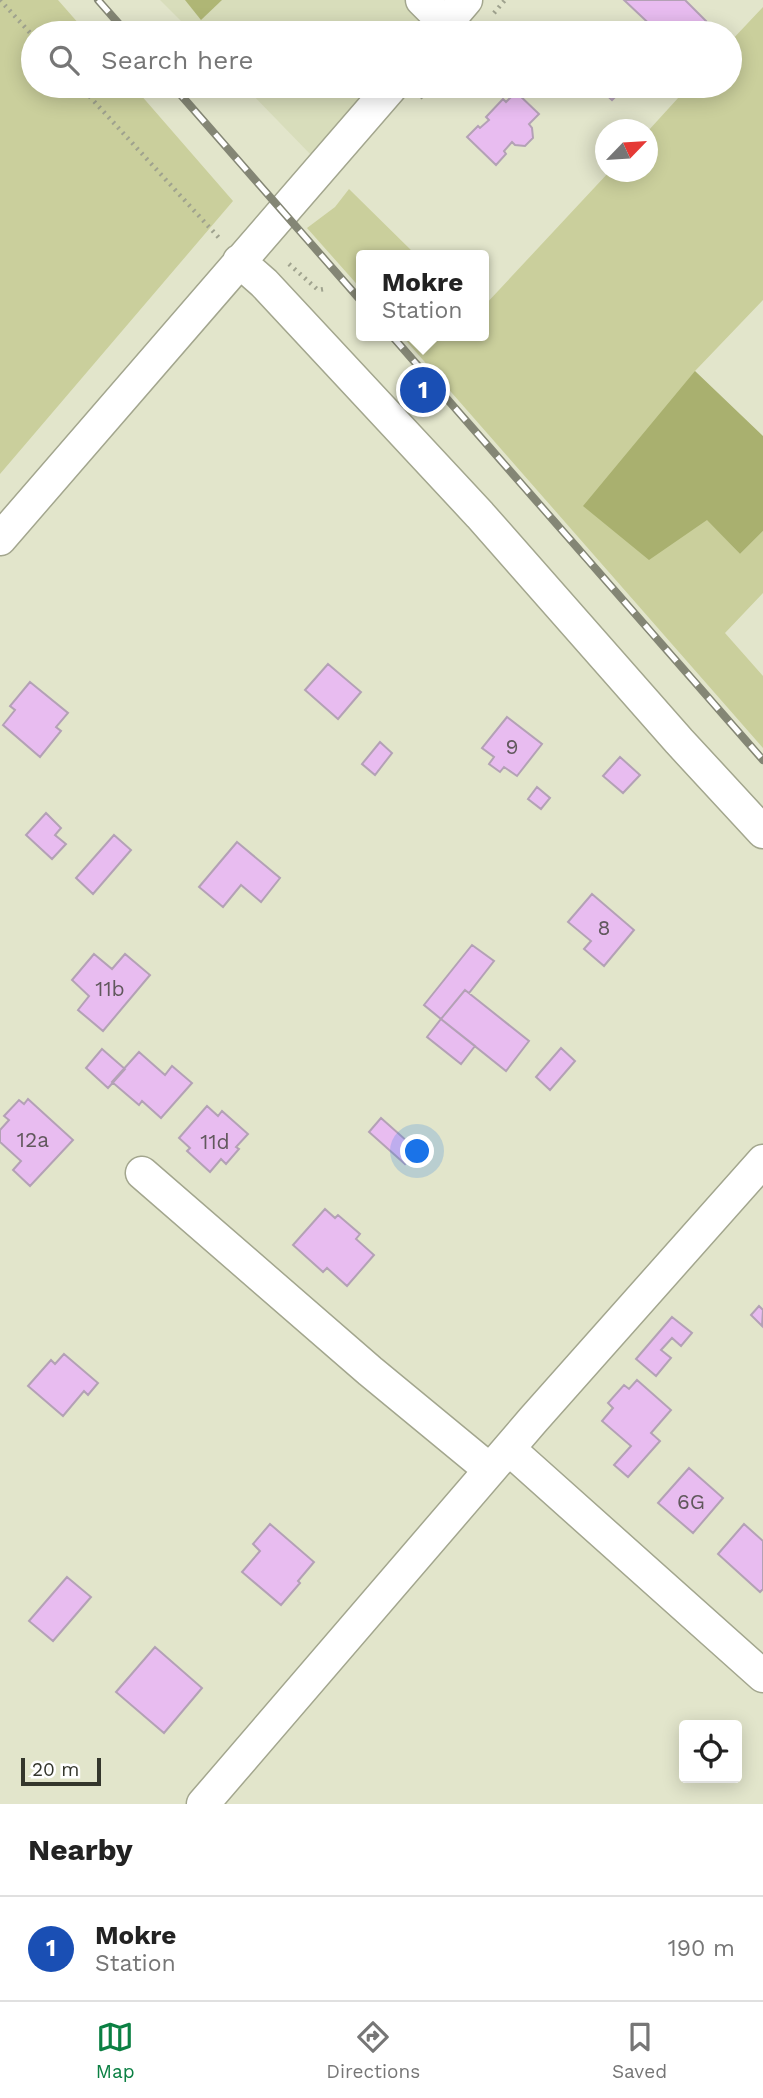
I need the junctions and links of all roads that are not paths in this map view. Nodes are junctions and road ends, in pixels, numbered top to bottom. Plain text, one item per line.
1 (422, 0) edge
2 (466, 0) edge
3 (436, 21) edge
4 (449, 21) edge
5 (382, 98) edge
6 (239, 261) junction
7 (0, 539) edge
8 (763, 832) edge
9 (763, 1161) edge
10 (142, 1172) dead end
11 (499, 1460) junction
12 (763, 1676) edge
13 (203, 1804) edge

1 - 3 street
2 - 4 street
5 - 6 street
6 - 7 street
6 - 8 street
9 - 11 street
10 - 11 street
11 - 12 street
11 - 13 street

